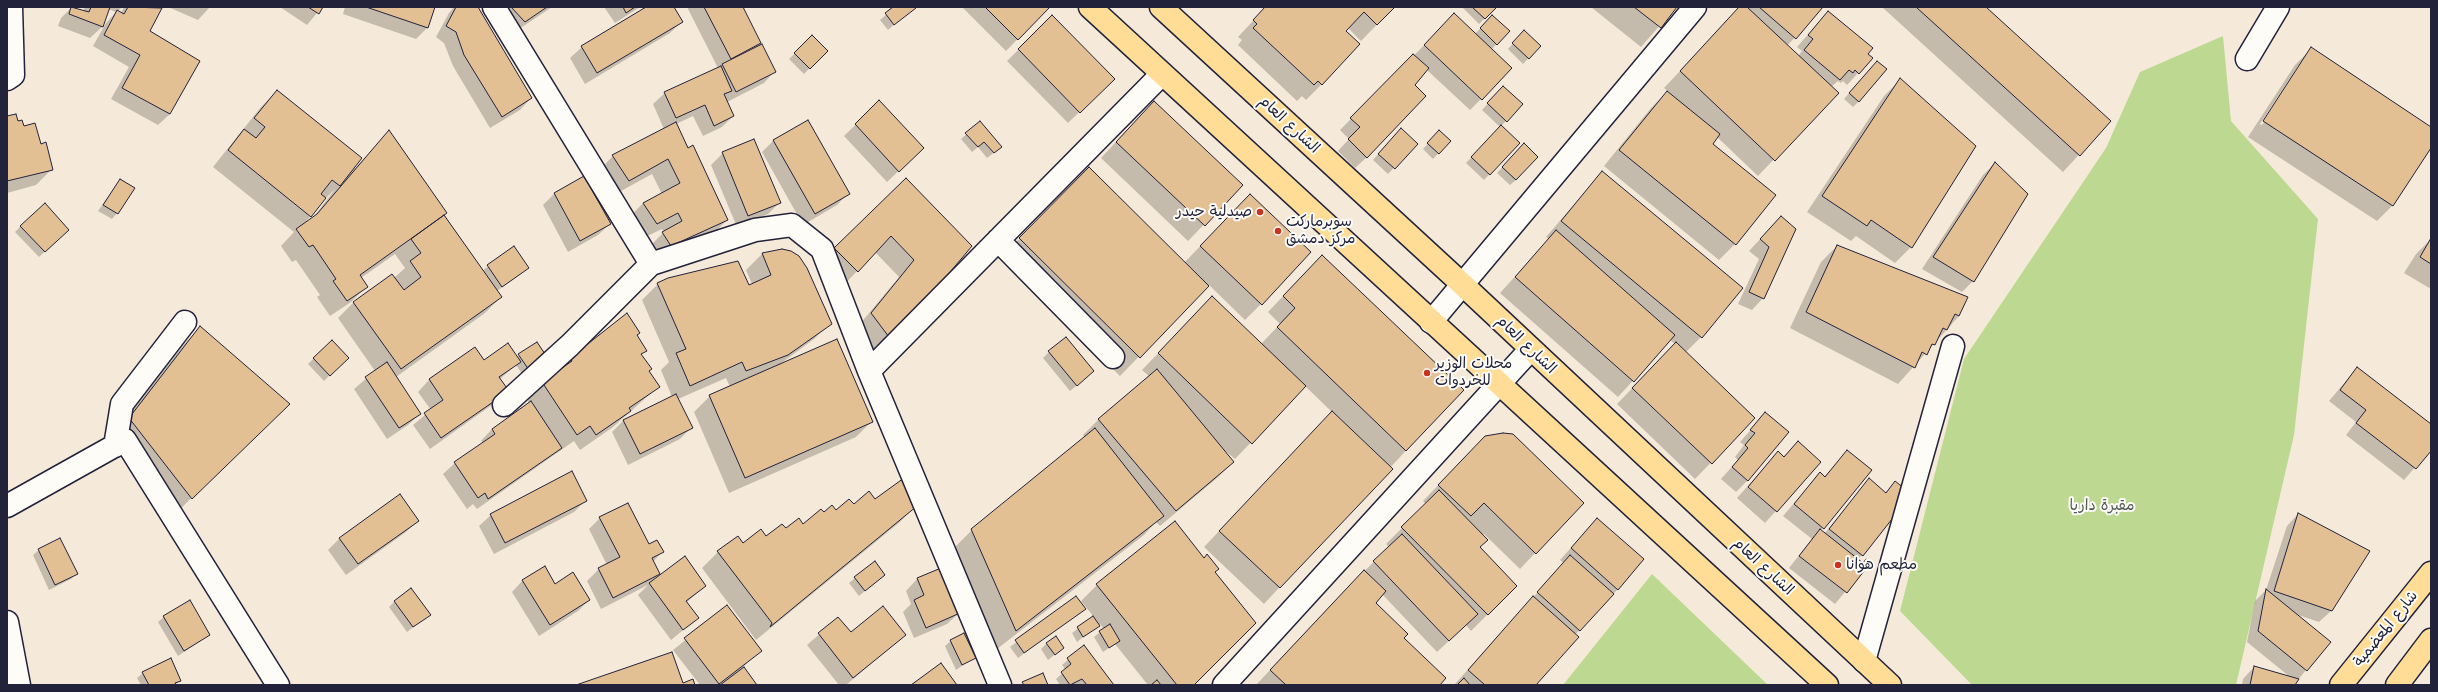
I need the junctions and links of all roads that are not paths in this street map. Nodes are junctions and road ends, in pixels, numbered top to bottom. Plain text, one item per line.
1 (11, 7) edge
2 (494, 7) edge
3 (1090, 7) edge
4 (1161, 7) edge
5 (1695, 7) edge
6 (2278, 7) edge
7 (2248, 59) dead end
8 (1162, 74) junction
9 (7, 79) edge
10 (998, 240) junction
11 (651, 264) junction
12 (1462, 284) junction
13 (185, 322) dead end
14 (1431, 322) junction
15 (1953, 346) dead end
16 (1530, 350) junction
17 (1113, 357) dead end
18 (868, 371) junction
19 (1500, 384) junction
20 (504, 405) dead end
21 (114, 446) junction
22 (7, 506) edge
23 (2431, 573) edge
24 (7, 622) edge
25 (2431, 640) edge
26 (1864, 661) junction
27 (19, 685) edge
28 (278, 685) edge
29 (1000, 685) edge
30 (1224, 685) edge
31 (1827, 685) edge
32 (1890, 685) edge
33 (2340, 685) edge
34 (2396, 685) edge

1 - 9 street
2 - 11 street
3 - 8 main road
4 - 12 main road, الشارع العام
5 - 12 street
6 - 7 street
8 - 10 street
8 - 14 main road
10 - 17 street
10 - 18 street
11 - 18 street
11 - 20 street
12 - 14 street
12 - 16 main road, الشارع العام
13 - 21 street
14 - 19 main road
15 - 26 street
16 - 19 street
16 - 26 main road, الشارع العام
18 - 29 street
19 - 30 street
19 - 31 main road
21 - 22 street
21 - 28 street
23 - 33 main road, شارع المعضمية
24 - 27 street
25 - 34 main road
26 - 32 main road, الشارع العام

